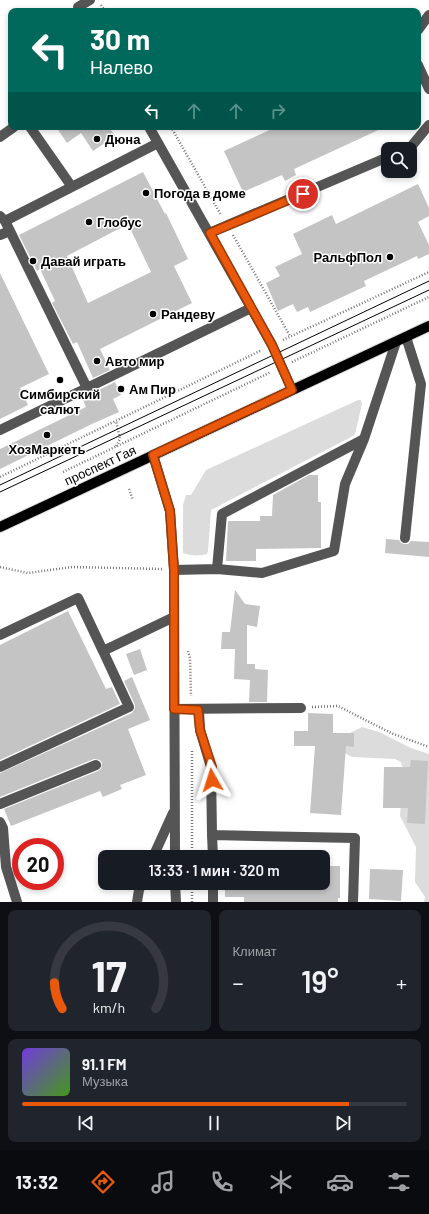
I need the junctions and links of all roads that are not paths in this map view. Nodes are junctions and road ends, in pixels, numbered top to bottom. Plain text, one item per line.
1 (90, 0) edge
2 (77, 6) edge
3 (429, 14) edge
4 (421, 26) edge
5 (421, 72) edge
6 (429, 89) edge
7 (429, 125) edge
8 (10, 130) edge
9 (32, 130) edge
10 (150, 130) edge
11 (0, 137) edge
12 (415, 142) edge
13 (158, 143) junction
14 (381, 160) edge
15 (72, 187) junction
16 (2, 218) edge
17 (10, 231) junction
18 (210, 233) junction
19 (0, 235) edge
20 (252, 308) junction
21 (429, 326) edge
22 (406, 337) junction
23 (396, 342) junction
24 (425, 384) edge
25 (86, 388) junction
26 (292, 390) junction
27 (0, 430) edge
28 (364, 439) junction
29 (153, 455) junction
30 (0, 527) edge
31 (405, 538) dead end
32 (217, 569) junction
33 (174, 570) junction
34 (174, 617) junction
35 (0, 635) edge
36 (103, 651) junction
37 (301, 708) road end
38 (174, 709) junction
39 (198, 710) junction
40 (96, 765) dead end
41 (0, 767) edge
42 (0, 804) edge
43 (175, 809) junction
44 (0, 822) edge
45 (212, 835) junction
46 (157, 850) edge
47 (175, 850) edge
48 (213, 850) edge
49 (139, 890) edge
50 (175, 890) edge
51 (213, 890) edge
52 (17, 902) edge
53 (137, 902) edge
54 (176, 902) edge
55 (213, 902) edge
56 (353, 902) edge

1 - 2 street
3 - 4 street
5 - 6 street
7 - 12 street
8 - 11 street
9 - 15 street
10 - 13 street
13 - 15 street
13 - 18 street
14 - 18 street
15 - 16 street
16 - 17 street
17 - 19 street
17 - 25 street
18 - 20 street
20 - 25 street
20 - 26 street
21 - 22 main road, проспект Гая
22 - 23 main road, проспект Гая
22 - 24 street
23 - 26 main road, проспект Гая
23 - 28 street
24 - 31 street
25 - 27 street
26 - 29 main road, проспект Гая
28 - 32 street
28 - 32 street
29 - 30 main road, проспект Гая
29 - 33 street
32 - 33 street
33 - 34 street
34 - 36 street
34 - 38 street
35 - 36 street
36 - 41 street
37 - 39 street
38 - 39 street
38 - 43 street
39 - 45 street
40 - 42 street
43 - 46 street
43 - 47 street
44 - 52 street
45 - 48 street
45 - 56 street
49 - 53 street
50 - 54 street
51 - 55 street

